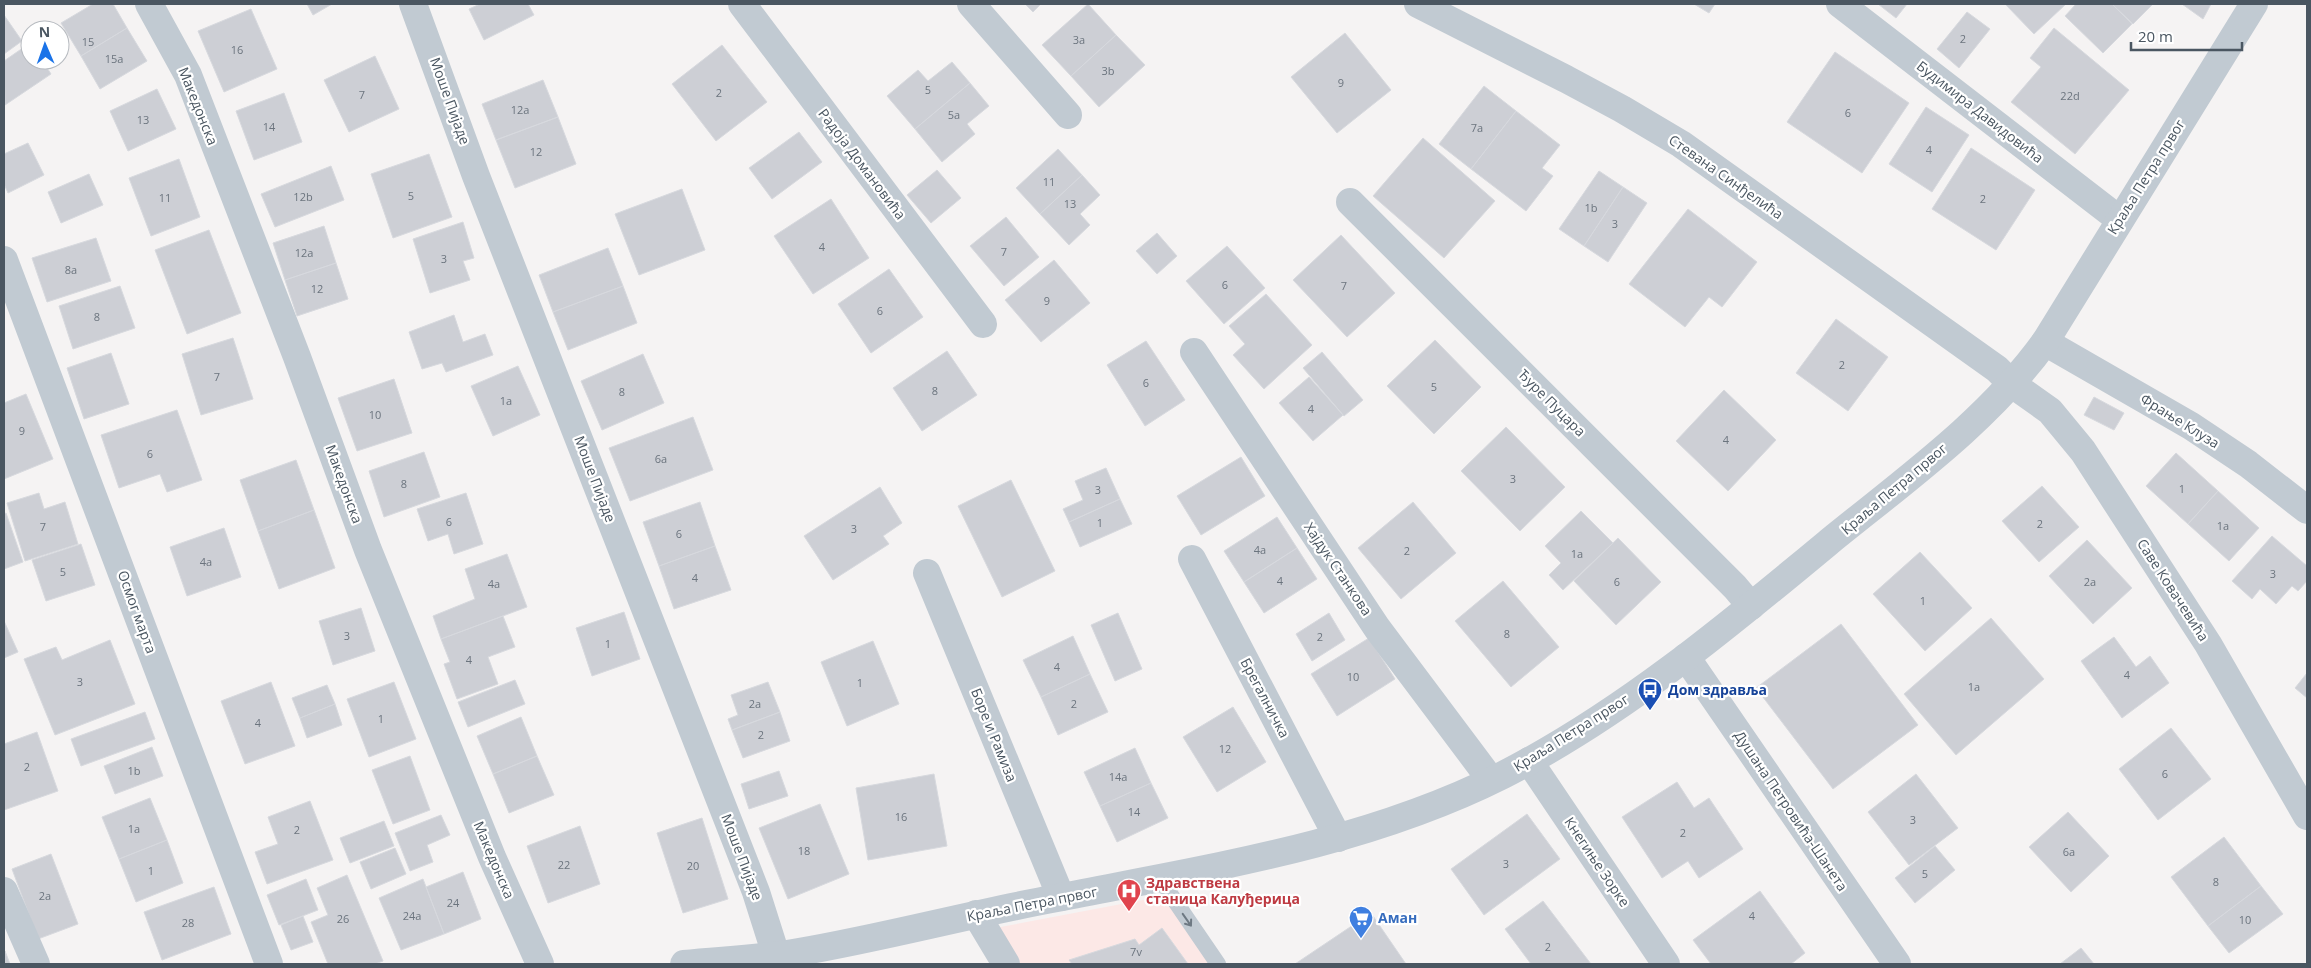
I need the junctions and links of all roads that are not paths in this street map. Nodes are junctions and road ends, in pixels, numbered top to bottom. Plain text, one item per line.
1 (149, 4) edge
2 (413, 4) edge
3 (742, 4) edge
4 (971, 4) edge
5 (1418, 4) edge
6 (1840, 4) edge
7 (2254, 4) edge
8 (1068, 115) dead end
9 (1350, 202) dead end
10 (2120, 220) junction
11 (4, 260) edge
12 (982, 324) dead end
13 (2045, 342) junction
14 (1194, 352) dead end
15 (2012, 384) junction
16 (2307, 510) edge
17 (1192, 559) dead end
18 (927, 573) dead end
19 (1751, 606) junction
20 (1686, 657) junction
21 (1529, 760) junction
22 (1491, 780) junction
23 (2307, 816) edge
24 (1338, 838) junction
25 (1160, 879) junction
26 (4, 891) edge
27 (1061, 897) junction
28 (976, 914) junction
29 (776, 955) junction
30 (36, 964) edge
31 (269, 964) edge
32 (540, 964) edge
33 (684, 964) edge
34 (1006, 964) edge
35 (1218, 964) edge
36 (1666, 964) edge
37 (1896, 964) edge

1 - 32 street, Македонска
2 - 29 street, Моше Пијаде
3 - 12 street, Радоја Домановића
4 - 8 street
5 - 15 street, Стевана Синђелића
6 - 10 street, Будимира Давидовића
7 - 10 street, Краља Петра првог
9 - 19 street, Ђуре Пуцара
10 - 13 street, Краља Петра првог
11 - 31 street, Осмог марта
13 - 15 street, Краља Петра првог
13 - 16 street, Фрање Клуза
14 - 22 street, Хајдук Станкова
15 - 19 street, Краља Петра првог
15 - 23 street, Саве Ковачевића
17 - 24 street, Брегалничка
18 - 27 street, Боре и Рамиза
19 - 20 street, Краља Петра првог
20 - 21 street, Краља Петра првог
20 - 37 street, Душана Петровића-Шанета
21 - 22 street, Краља Петра првог
21 - 36 street, Кнегиње Зорке
22 - 24 street, Краља Петра првог
24 - 25 street, Краља Петра првог
25 - 27 street, Краља Петра првог
25 -> 35 lane
26 - 30 street
27 - 28 street, Краља Петра првог
28 - 29 street, Краља Петра првог
28 - 34 street
29 - 33 street, Краља Петра првог

